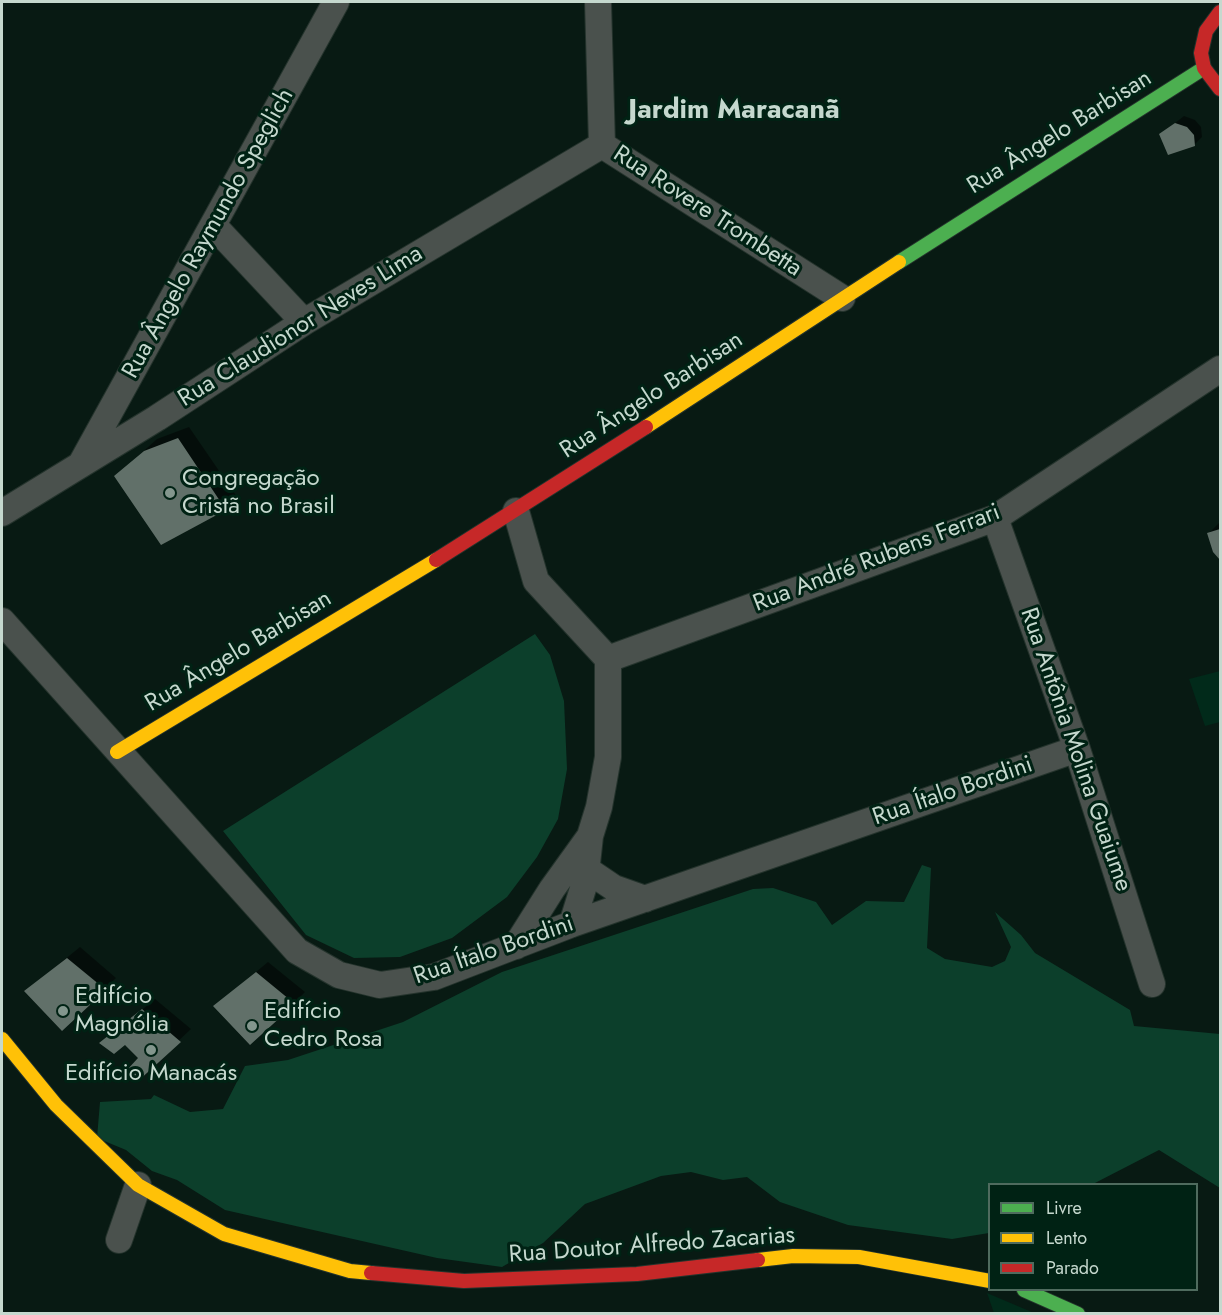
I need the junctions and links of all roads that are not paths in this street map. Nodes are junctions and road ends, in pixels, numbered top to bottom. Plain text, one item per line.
1 (336, 2) edge
2 (598, 2) edge
3 (1200, 11) dead end
4 (1221, 12) edge
5 (1206, 31) junction
6 (1204, 68) junction
7 (1221, 89) edge
8 (602, 145) junction
9 (214, 226) junction
10 (842, 298) junction
11 (304, 322) junction
12 (1221, 369) edge
13 (80, 466) junction
14 (516, 511) junction
15 (2, 513) edge
16 (995, 518) junction
17 (2, 621) edge
18 (608, 659) junction
19 (1077, 749) junction
20 (117, 752) junction
21 (590, 836) junction
22 (586, 869) junction
23 (645, 899) junction
24 (572, 924) junction
25 (516, 946) junction
26 (1152, 984) dead end
27 (2, 1039) edge
28 (138, 1185) junction
29 (118, 1240) dead end
30 (988, 1281) edge
31 (1026, 1291) edge
32 (1078, 1314) edge

1 - 9 street, Rua Ângelo Raymundo Speglich
2 - 8 street, Rua Rovere Trombetta
3 - 5 street
4 - 5 street
5 - 6 street
6 - 7 street
6 - 10 street, Rua Ângelo Barbisan
8 - 10 street, Rua Rovere Trombetta
8 - 11 street, Rua Claudionor Neves Lima
9 - 11 street
9 - 13 street, Rua Ângelo Raymundo Speglich
10 - 14 street, Rua Ângelo Barbisan
11 - 13 street, Rua Claudionor Neves Lima
12 - 16 street, Rua André Rubens Ferrari
13 - 15 street, Rua Claudionor Neves Lima
14 - 18 street
14 - 20 street, Rua Ângelo Barbisan
16 - 18 street, Rua André Rubens Ferrari
16 - 19 street, Rua Antônia Molina Guaiume
17 - 20 street, Rua Ítalo Bordini
18 - 21 street
19 - 23 street, Rua Ítalo Bordini
19 - 26 street, Rua Antônia Molina Guaiume
20 - 25 street, Rua Ítalo Bordini
21 - 22 street
21 - 25 street
22 - 23 street
22 - 24 street
23 - 24 street, Rua Ítalo Bordini
24 - 25 street, Rua Ítalo Bordini
27 - 28 street, Rua Doutor Alfredo Zacarias
28 - 29 street
28 - 30 street, Rua Doutor Alfredo Zacarias
31 - 32 street

